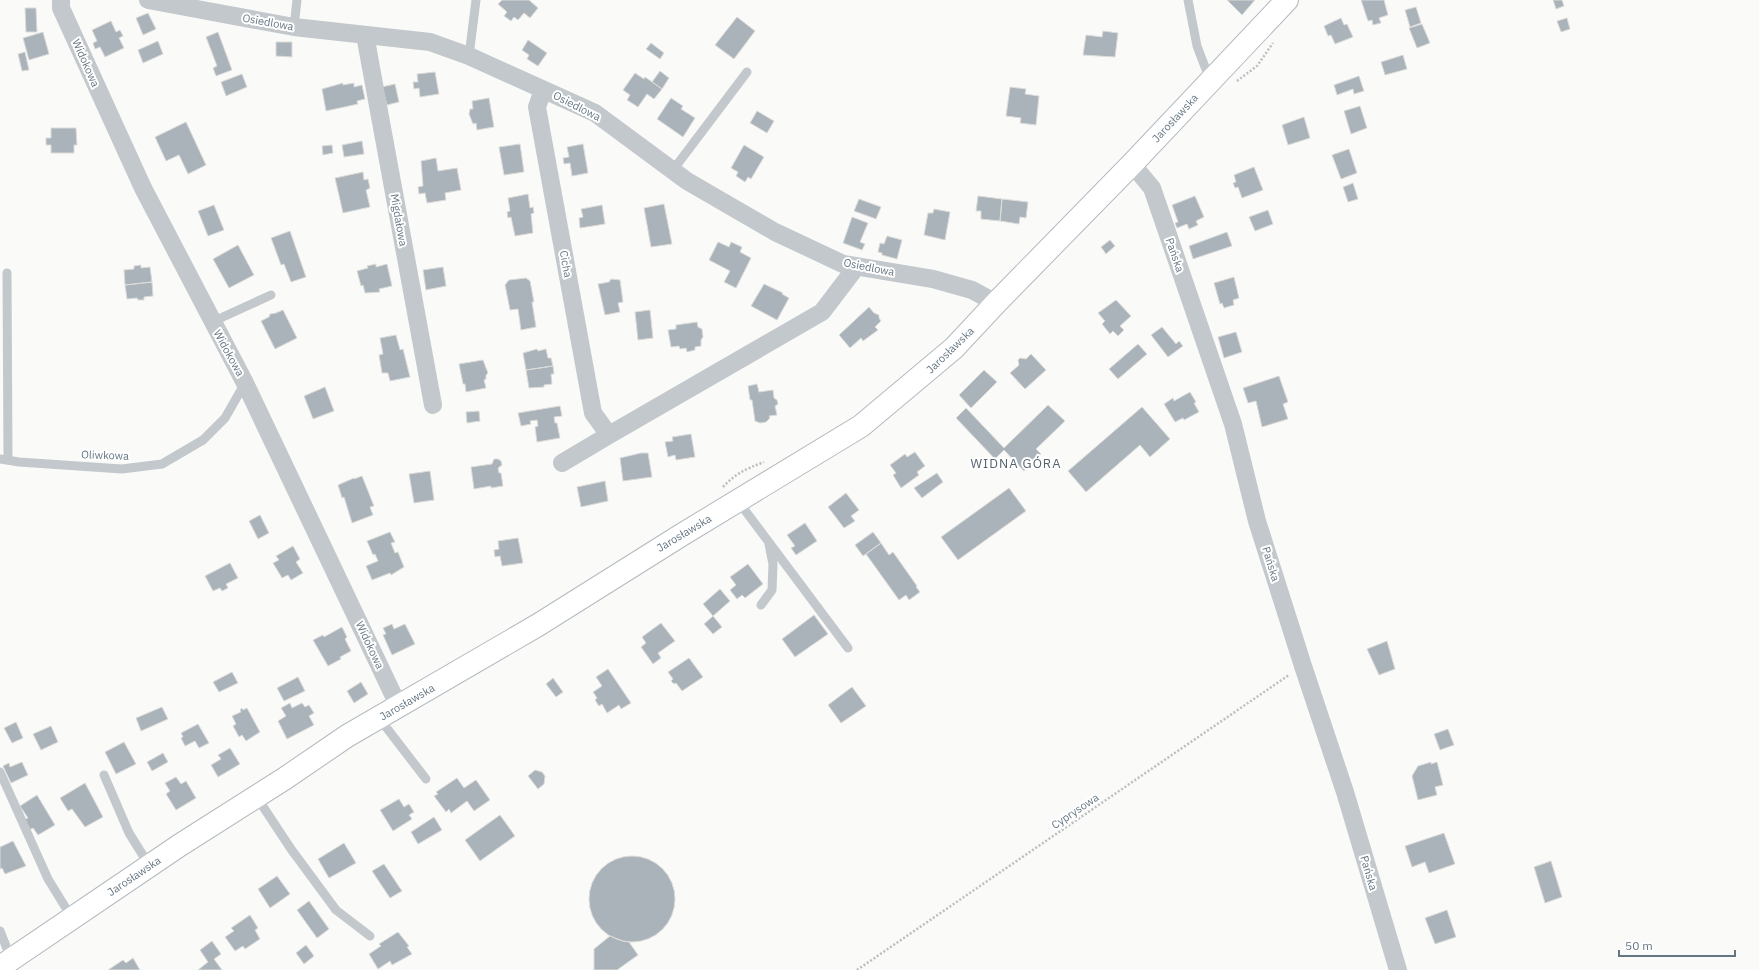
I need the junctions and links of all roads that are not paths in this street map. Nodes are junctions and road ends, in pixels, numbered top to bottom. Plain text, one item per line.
1 (61, 0) edge
2 (148, 0) edge
3 (297, 0) edge
4 (476, 0) edge
5 (1188, 0) edge
6 (1287, 0) edge
7 (294, 27) junction
8 (365, 35) junction
9 (469, 56) junction
10 (747, 72) dead end
11 (1210, 80) junction
12 (544, 90) junction
13 (1132, 164) junction
14 (673, 170) junction
15 (857, 266) junction
16 (7, 273) dead end
17 (271, 295) dead end
18 (996, 303) junction
19 (212, 322) junction
20 (245, 383) junction
21 (433, 405) dead end
22 (609, 435) junction
23 (4, 460) edge
24 (562, 463) dead end
25 (738, 501) junction
26 (768, 541) junction
27 (761, 605) dead end
28 (848, 648) dead end
29 (399, 707) junction
30 (379, 718) junction
31 (0, 772) edge
32 (104, 775) dead end
33 (426, 779) dead end
34 (256, 796) junction
35 (149, 865) junction
36 (72, 918) junction
37 (0, 932) edge
38 (370, 936) dead end
39 (5, 963) edge
40 (1398, 970) edge

1 - 19 street, Widokowa
2 - 7 street, Osiedlowa
3 - 7 lane
4 - 9 lane
5 - 11 lane
6 - 11 main road, Jarosławska
7 - 8 street, Osiedlowa
8 - 9 street, Osiedlowa
8 - 21 street, Migdałowa
9 - 12 street, Osiedlowa
10 - 14 lane
11 - 13 main road, Jarosławska
12 - 14 street, Osiedlowa
12 - 22 street, Cicha
13 - 18 main road, Jarosławska
13 - 40 street, Pańska
14 - 15 street, Osiedlowa
15 - 18 street, Osiedlowa
15 - 22 street
16 - 23 lane
17 - 19 lane
18 - 25 main road, Jarosławska
19 - 20 street, Widokowa
20 - 23 lane, Oliwkowa
20 - 29 street, Widokowa
22 - 24 street
25 - 26 lane
25 - 29 main road, Jarosławska
26 - 27 lane
26 - 28 lane
29 - 30 main road, Jarosławska
30 - 33 lane
30 - 34 main road, Jarosławska
31 - 36 lane
32 - 35 lane
34 - 35 main road, Jarosławska
34 - 38 lane
35 - 36 main road, Jarosławska
36 - 39 main road, Jarosławska
37 - 39 lane

